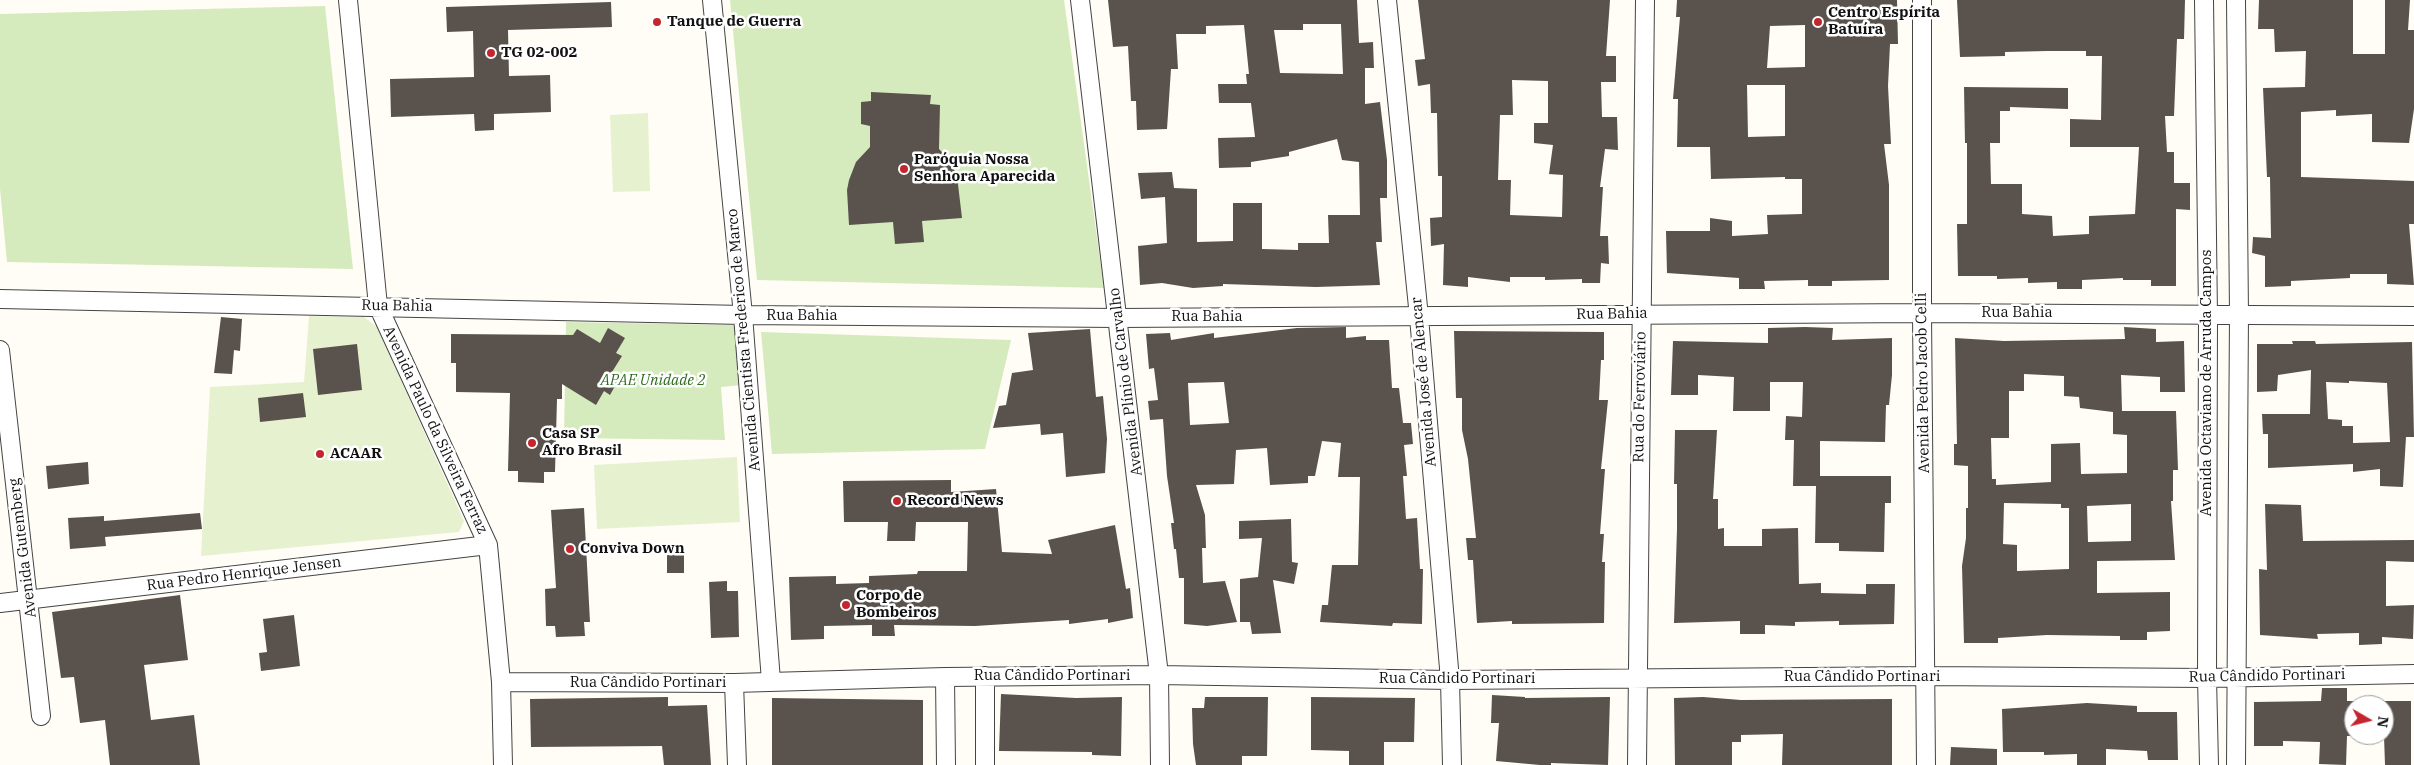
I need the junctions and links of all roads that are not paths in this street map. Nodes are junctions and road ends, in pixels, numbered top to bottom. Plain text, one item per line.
1 (348, 0) edge
2 (712, 0) edge
3 (1080, 0) edge
4 (1387, 0) edge
5 (1645, 0) edge
6 (1922, 0) edge
7 (2204, 0) edge
8 (2236, 0) edge
9 (0, 299) edge
10 (378, 306) junction
11 (1922, 313) junction
12 (1642, 314) junction
13 (2239, 314) junction
14 (743, 315) junction
15 (2208, 315) junction
16 (2414, 316) edge
17 (1419, 317) junction
18 (1118, 318) junction
19 (0, 350) edge
20 (488, 545) junction
21 (29, 600) junction
22 (0, 603) edge
23 (2414, 674) edge
24 (1159, 675) junction
25 (985, 676) junction
26 (1927, 676) junction
27 (945, 677) junction
28 (2238, 677) junction
29 (1637, 678) junction
30 (2207, 678) junction
31 (1450, 680) junction
32 (771, 681) junction
33 (501, 682) junction
34 (734, 683) junction
35 (41, 716) dead end
36 (503, 765) edge
37 (738, 765) edge
38 (946, 765) edge
39 (985, 765) edge
40 (1160, 765) edge
41 (1452, 765) edge
42 (1637, 765) edge
43 (1926, 765) edge
44 (2209, 765) edge
45 (2236, 765) edge

1 - 10 street, Avenida Paulo da Silveira Ferraz
2 - 14 street, Avenida Cientista Frederico de Marco
3 - 18 street, Avenida Plínio de Carvalho
4 - 17 street, Avenida José de Alencar
5 - 12 street, Rua do Ferroviário
6 - 11 street, Avenida Pedro Jacob Celli
7 - 15 street, Avenida Octaviano de Arruda Campos
8 - 13 street, Avenida Octaviano de Arruda Campos
9 - 10 street, Rua Bahia
10 - 14 street, Rua Bahia
10 - 20 street, Avenida Paulo da Silveira Ferraz
11 - 12 street, Rua Bahia
11 - 15 street, Rua Bahia
11 - 26 street, Avenida Pedro Jacob Celli
12 - 17 street, Rua Bahia
12 - 29 street, Rua do Ferroviário
13 - 15 street, Rua Bahia
13 - 16 street, Rua Bahia
13 - 28 street, Avenida Octaviano de Arruda Campos
14 - 18 street, Rua Bahia
14 - 32 street, Avenida Cientista Frederico de Marco
15 - 30 street, Avenida Octaviano de Arruda Campos
17 - 18 street, Rua Bahia
17 - 31 street, Avenida José de Alencar
18 - 24 street, Avenida Plínio de Carvalho
19 - 21 street, Avenida Gutemberg
20 - 21 street, Rua Pedro Henrique Jensen
20 - 33 street, Avenida Paulo da Silveira Ferraz
21 - 22 street, Rua Pedro Henrique Jensen
21 - 35 street, Avenida Gutemberg
23 - 28 street, Rua Cândido Portinari
24 - 25 street, Rua Cândido Portinari
24 - 31 street, Rua Cândido Portinari
24 - 40 street, Avenida Plínio de Carvalho
25 - 27 street, Rua Cândido Portinari
25 - 39 street
26 - 29 street, Rua Cândido Portinari
26 - 30 street, Rua Cândido Portinari
26 - 43 street, Avenida Pedro Jacob Celli
27 - 32 street, Rua Cândido Portinari
27 - 38 street
28 - 30 street, Rua Cândido Portinari
28 - 45 street, Avenida Octaviano de Arruda Campos
29 - 31 street, Rua Cândido Portinari
29 - 42 street, Rua do Ferroviário
30 - 44 street, Avenida Octaviano de Arruda Campos
31 - 41 street, Avenida José de Alencar
32 - 34 street, Rua Cândido Portinari
33 - 34 street, Rua Cândido Portinari
33 - 36 street, Avenida Paulo da Silveira Ferraz
34 - 37 street

